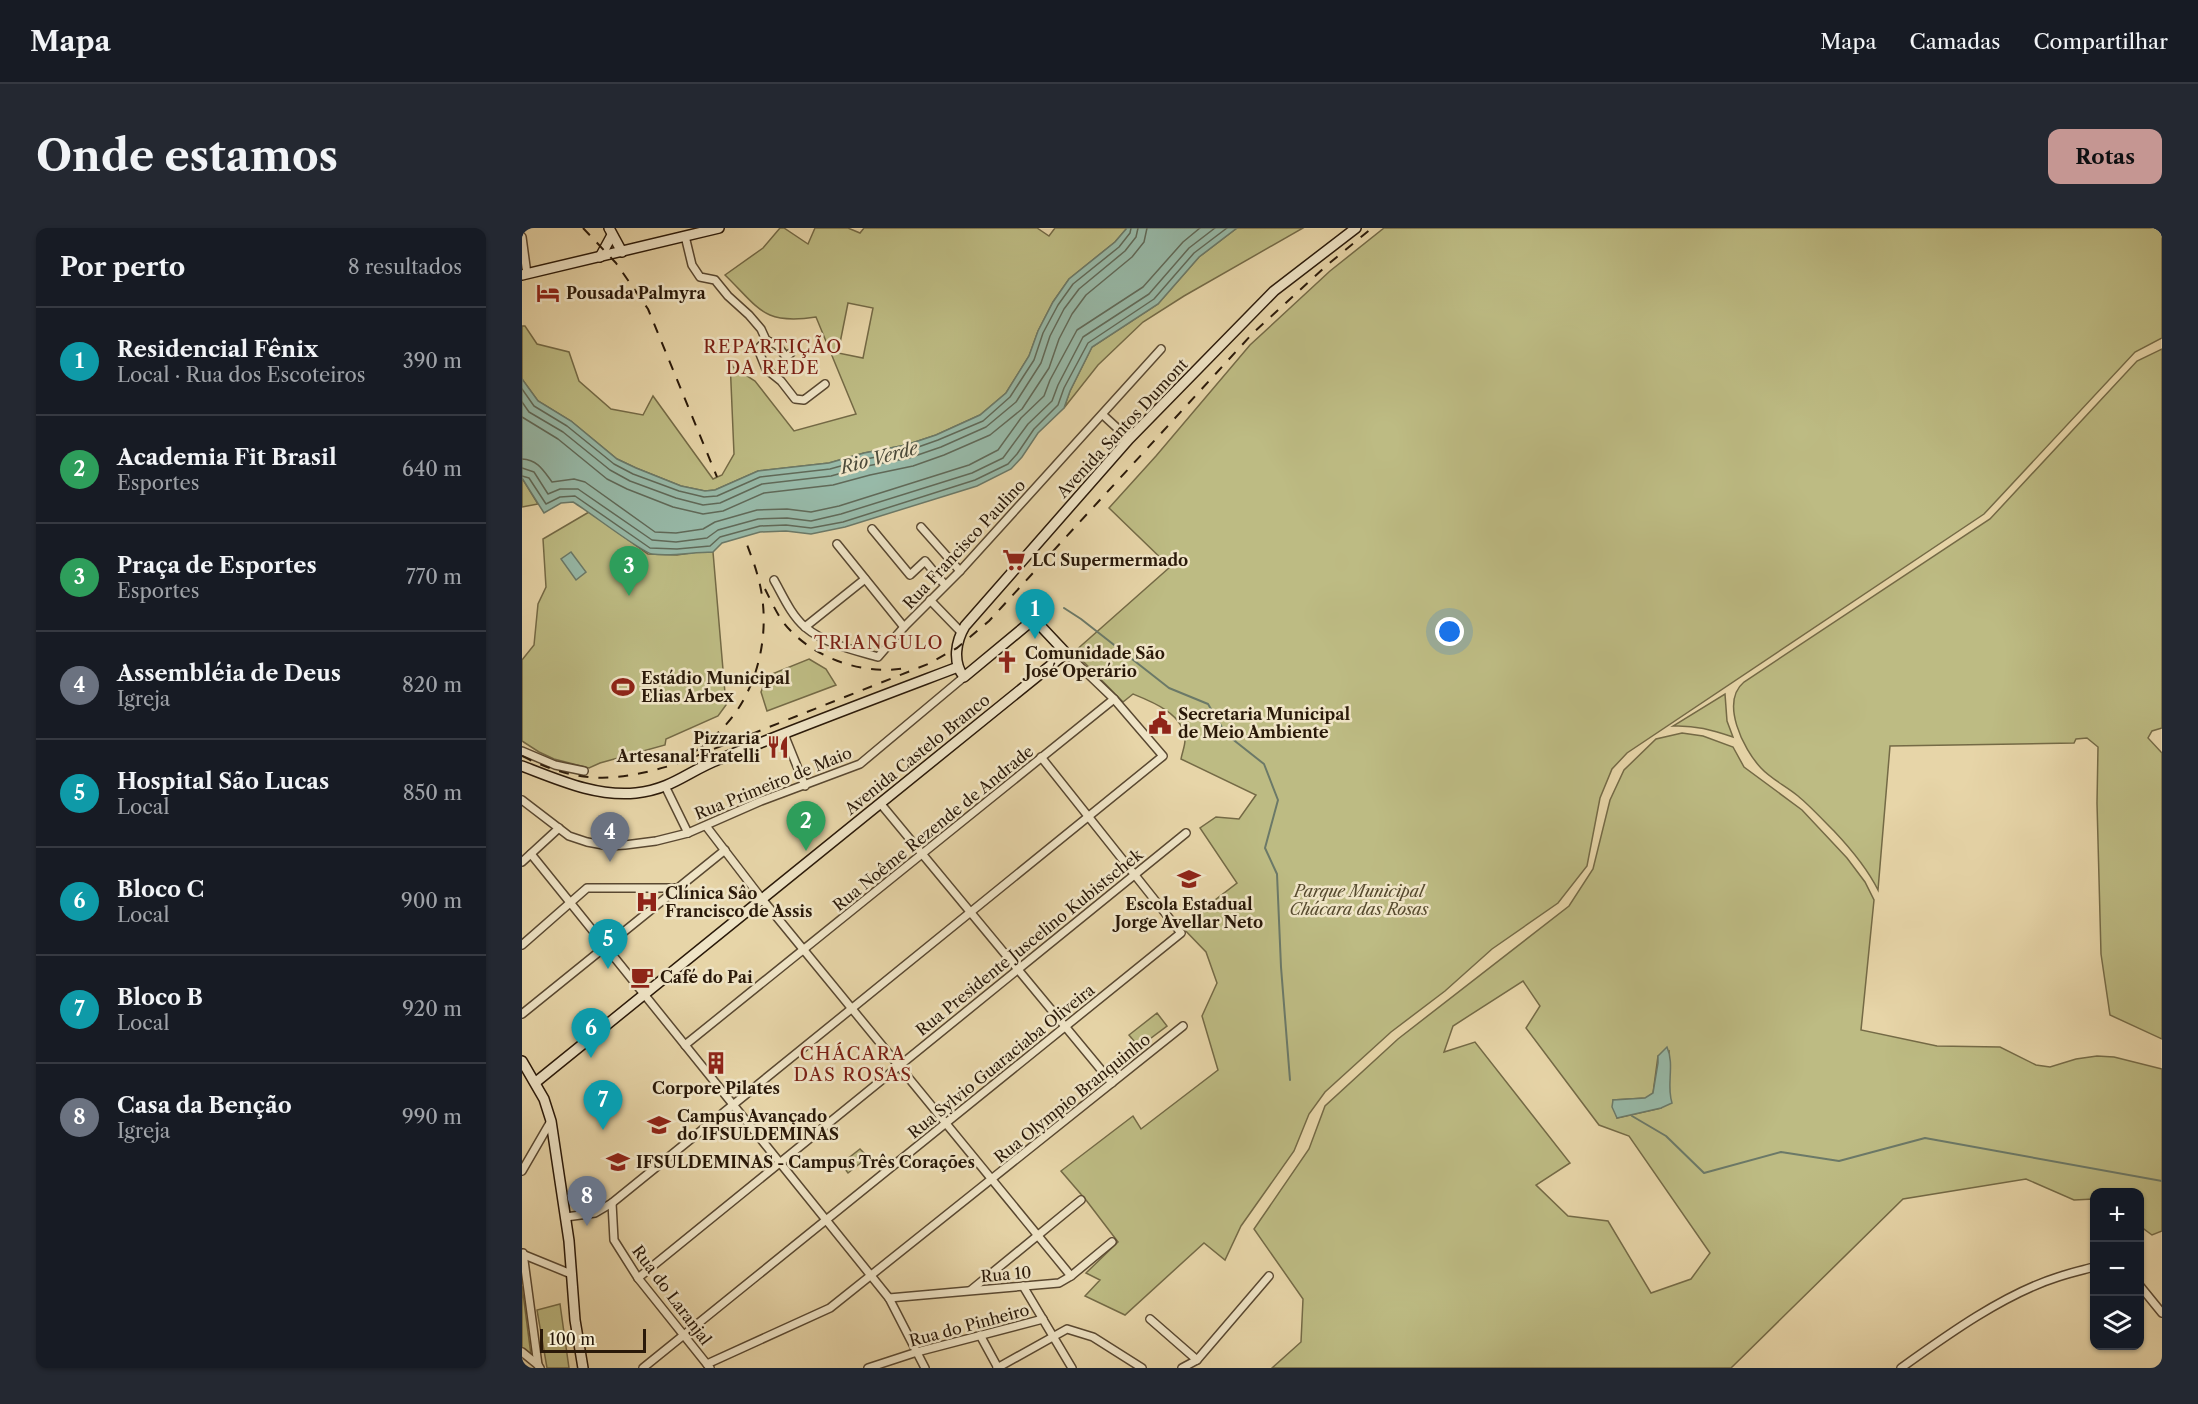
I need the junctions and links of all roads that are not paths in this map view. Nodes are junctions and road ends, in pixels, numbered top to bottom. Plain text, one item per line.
1 (719, 228) edge
2 (1356, 228) edge
3 (610, 231) edge
4 (685, 236) junction
5 (522, 237) edge
6 (607, 245) junction
7 (619, 252) junction
8 (600, 257) junction
9 (524, 275) edge
10 (766, 340) junction
11 (1161, 349) dead end
12 (791, 353) dead end
13 (825, 384) dead end
14 (1103, 414) junction
15 (1129, 439) junction
16 (921, 527) dead end
17 (872, 529) dead end
18 (837, 544) dead end
19 (960, 571) junction
20 (865, 579) junction
21 (774, 580) dead end
22 (945, 585) junction
23 (930, 600) junction
24 (805, 627) junction
25 (904, 627) junction
26 (961, 632) junction
27 (1066, 653) junction
28 (958, 667) junction
29 (964, 677) junction
30 (1114, 699) junction
31 (784, 734) junction
32 (522, 751) edge
33 (1041, 757) junction
34 (522, 766) edge
35 (584, 771) dead end
36 (804, 786) junction
37 (666, 788) junction
38 (522, 800) edge
39 (880, 803) junction
40 (1089, 816) junction
41 (706, 826) junction
42 (559, 828) junction
43 (688, 833) junction
44 (1186, 833) dead end
45 (724, 850) junction
46 (531, 854) junction
47 (922, 854) junction
48 (522, 862) edge
49 (1134, 874) junction
50 (655, 888) junction
51 (677, 888) junction
52 (762, 899) junction
53 (663, 900) junction
54 (571, 903) junction
55 (970, 912) junction
56 (522, 945) edge
57 (606, 946) junction
58 (804, 950) junction
59 (1017, 969) junction
60 (645, 994) junction
61 (852, 1008) junction
62 (522, 1014) edge
63 (1183, 1026) dead end
64 (1065, 1027) junction
65 (686, 1045) junction
66 (899, 1065) junction
67 (523, 1066) edge
68 (536, 1082) junction
69 (1112, 1083) junction
70 (732, 1104) junction
71 (551, 1122) junction
72 (946, 1123) junction
73 (780, 1163) junction
74 (523, 1166) edge
75 (992, 1179) junction
76 (1081, 1200) dead end
77 (612, 1203) junction
78 (566, 1217) junction
79 (826, 1220) junction
80 (1038, 1235) junction
81 (1112, 1242) dead end
82 (522, 1253) edge
83 (2090, 1268) edge
84 (571, 1274) junction
85 (871, 1275) junction
86 (1071, 1276) junction
87 (1269, 1276) dead end
88 (638, 1278) junction
89 (1023, 1286) junction
90 (970, 1291) junction
91 (2144, 1292) edge
92 (889, 1298) junction
93 (2162, 1313) edge
94 (1042, 1319) junction
95 (1150, 1319) dead end
96 (685, 1334) junction
97 (980, 1335) junction
98 (1053, 1337) junction
99 (522, 1352) edge
100 (916, 1352) junction
101 (1197, 1360) junction
102 (539, 1366) edge
103 (709, 1366) edge
104 (583, 1368) edge
105 (643, 1368) edge
106 (868, 1368) edge
107 (925, 1368) edge
108 (998, 1368) edge
109 (1072, 1368) edge
110 (1142, 1368) edge
111 (1182, 1368) edge
112 (1901, 1368) edge

1 - 4 street
2 - 15 street, Avenida Santos Dumont
3 - 6 street
3 - 7 street
4 - 7 street
4 - 10 street
5 - 9 street
6 - 7 street
6 - 8 street
7 - 8 street
8 - 9 street
10 - 12 street
10 - 13 street
11 - 14 street, Rua Francisco Paulino
14 - 15 street
14 - 19 street, Rua Francisco Paulino
15 - 26 street, Avenida Santos Dumont
16 - 19 street
17 - 22 street
18 - 20 street
19 - 22 street, Rua Francisco Paulino
20 - 24 street
20 - 25 street
21 - 24 street, Rua Francisco Paulino
22 - 23 street, Rua Francisco Paulino
23 - 25 street, Rua Francisco Paulino
23 - 26 street
24 - 25 street, Rua Francisco Paulino
26 - 28 street
27 - 29 street, Rua Primeiro de Maio
27 - 30 street
27 - 39 street, Avenida Castelo Branco
28 - 29 street
28 - 31 street
29 - 36 street, Rua Primeiro de Maio
30 - 33 street, Rua Noême Rezende de Andrade
30 - 40 street
31 - 36 street
31 - 37 street
32 - 35 street
33 - 40 street
33 - 47 street, Rua Noême Rezende de Andrade
34 - 37 street
36 - 41 street, Rua Primeiro de Maio
37 - 43 street
38 - 42 street, Rua Primeiro de Maio
39 - 47 street
39 - 52 street, Avenida Castelo Branco
40 - 49 street
40 - 55 street
41 - 43 street, Rua Primeiro de Maio
41 - 45 street
42 - 43 street, Rua Primeiro de Maio
42 - 46 street
44 - 49 street, Rua Presidente Juscelino Kubistschek
45 - 51 street
45 - 52 street
46 - 48 street
46 - 54 street
47 - 55 street
47 - 58 street, Rua Noême Rezende de Andrade
49 - 59 street, Rua Presidente Juscelino Kubistschek
49 - 64 street, Rua Sylvio Guaraciaba Oliveira
50 - 51 street
50 - 53 street
50 - 54 street
51 - 53 street
52 - 58 street
52 - 60 street, Avenida Castelo Branco
53 - 57 street
54 - 56 street
54 - 57 street
55 - 59 street
55 - 61 street
57 - 60 street
57 - 62 street
58 - 61 street
58 - 65 street, Rua Noême Rezende de Andrade
59 - 64 street
59 - 66 street, Rua Presidente Juscelino Kubistschek
60 - 65 street
60 - 68 street, Avenida Castelo Branco
61 - 66 street
61 - 70 street
63 - 69 street, Rua Olympio Branquinho
64 - 69 street
64 - 72 street, Rua Sylvio Guaraciaba Oliveira
65 - 70 street
66 - 72 street
66 - 73 street, Rua Presidente Juscelino Kubistschek
67 - 68 street
68 - 71 street
69 - 75 street, Rua Olympio Branquinho
70 - 73 street
70 - 77 street
71 - 74 street
71 - 78 street
72 - 75 street
72 - 79 street, Rua Sylvio Guaraciaba Oliveira
73 - 79 street
73 - 88 street, Rua Presidente Juscelino Kubistschek
75 - 80 street
75 - 85 street, Rua Olympio Branquinho
76 - 80 street
77 - 78 street
77 - 88 street, Rua do Laranjal
78 - 84 street
79 - 85 street
79 - 96 street, Rua Sylvio Guaraciaba Oliveira
80 - 86 street
80 - 90 street
81 - 86 street, Rua 10
82 - 84 street
82 - 102 street
83 - 112 street
84 - 104 street
85 - 92 street
85 - 103 street, Rua Olympio Branquinho
86 - 89 street, Rua 10
87 - 101 street
88 - 96 street, Rua do Laranjal
89 - 90 street, Rua 10
89 - 94 street
90 - 92 street, Rua 10
91 - 93 street
92 - 100 street
94 - 97 street, Rua do Pinheiro
94 - 98 street
95 - 101 street
96 - 103 street, Rua do Laranjal
96 - 105 street, Rua Sylvio Guaraciaba Oliveira
97 - 100 street, Rua do Pinheiro
97 - 108 street
98 - 108 street
98 - 109 street
98 - 110 street
99 - 102 street
100 - 106 street, Rua do Pinheiro
100 - 107 street
101 - 111 street

